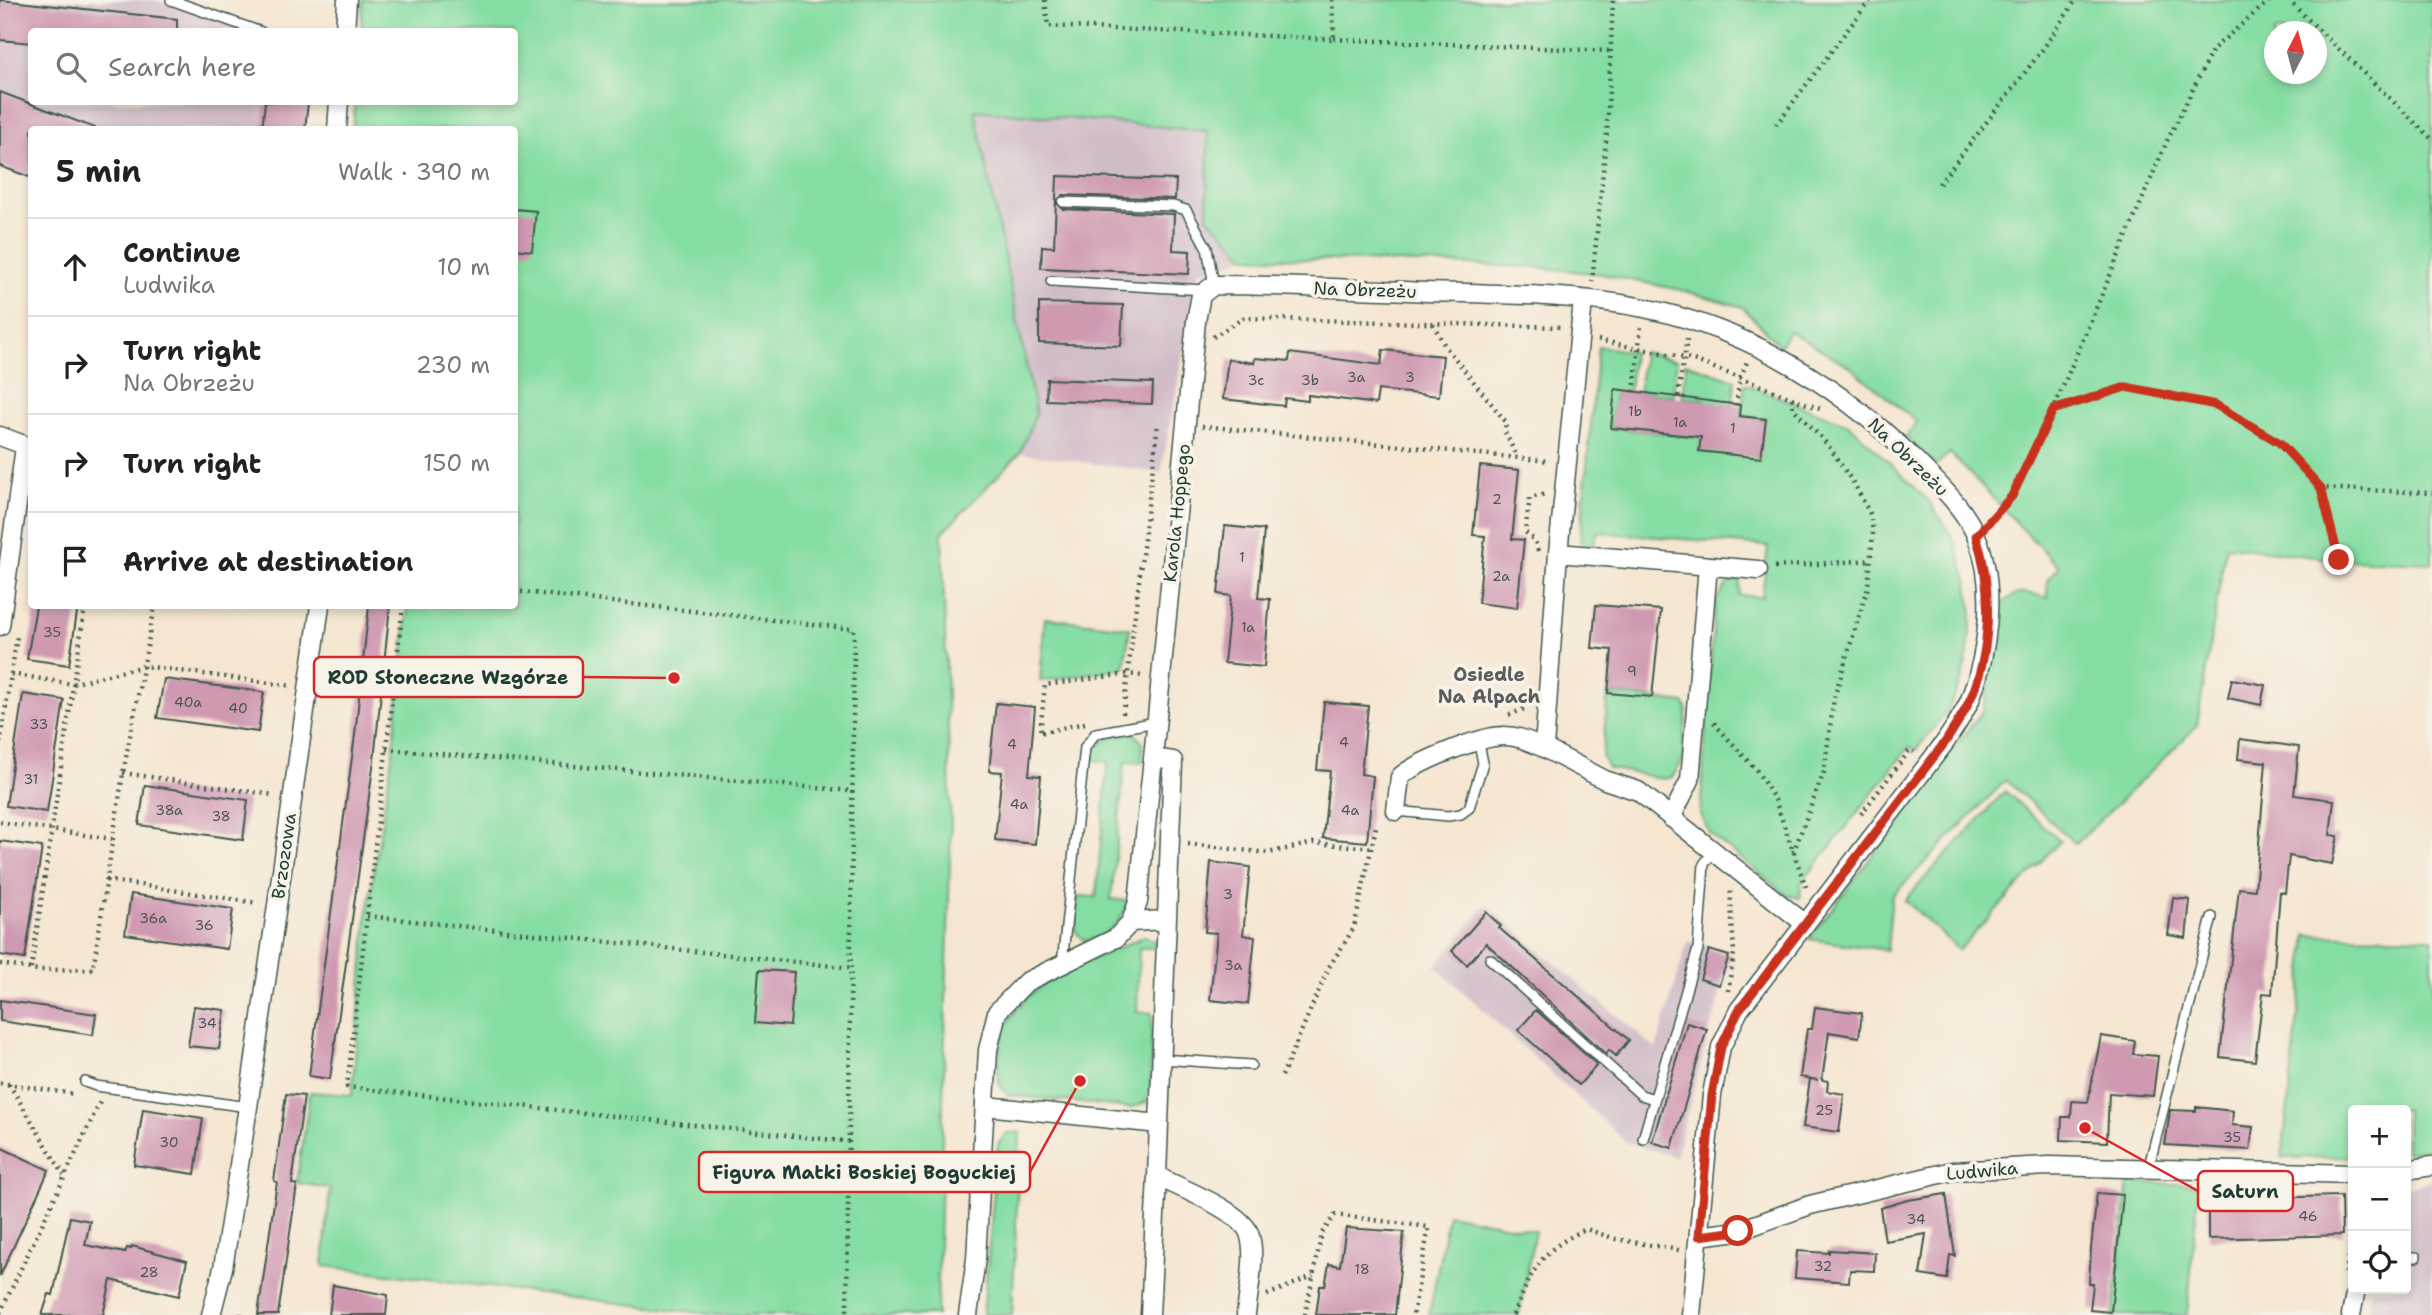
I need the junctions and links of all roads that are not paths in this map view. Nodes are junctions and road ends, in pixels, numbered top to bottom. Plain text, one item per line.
1 (171, 0) edge
2 (347, 0) edge
3 (250, 28) edge
4 (345, 28) edge
5 (340, 105) edge
6 (337, 126) edge
7 (1063, 202) dead end
8 (1051, 281) dead end
9 (1206, 293) junction
10 (1586, 300) junction
11 (0, 436) edge
12 (28, 448) edge
13 (1558, 553) junction
14 (1708, 566) junction
15 (1758, 570) road end
16 (320, 609) edge
17 (0, 625) edge
18 (1156, 722) junction
19 (1479, 743) junction
20 (1544, 748) junction
21 (1153, 758) junction
22 (1396, 811) joint
23 (1671, 818) junction
24 (1713, 852) junction
25 (2211, 917) dead end
26 (1799, 919) junction
27 (1166, 920) junction
28 (1131, 922) junction
29 (1490, 959) dead end
30 (1062, 964) junction
31 (1161, 1059) junction
32 (1251, 1065) dead end
33 (85, 1082) dead end
34 (1654, 1099) junction
35 (986, 1106) junction
36 (248, 1107) junction
37 (1159, 1124) junction
38 (1643, 1139) dead end
39 (2432, 1166) edge
40 (2411, 1169) edge
41 (2148, 1170) junction
42 (2348, 1174) edge
43 (1157, 1176) junction
44 (1699, 1236) junction
45 (2355, 1294) edge
46 (1246, 1309) edge
47 (211, 1315) edge
48 (968, 1315) edge
49 (1150, 1315) edge
50 (1691, 1315) edge
51 (2351, 1315) edge

1 - 3 lane
2 - 4 street
5 - 6 street
7 - 9 lane
8 - 9 lane
9 - 10 street, Na Obrzeżu
9 - 18 street, Karola Hoppego
10 - 13 street
10 - 26 street, Na Obrzeżu
11 - 12 street
12 - 17 street
13 - 14 street
13 - 20 street
14 - 15 street
14 - 23 street
16 - 36 street, Brzozowa
18 - 21 street, Karola Hoppego
18 - 30 lane
19 - 20 street
19 - 22 street
19 - 22 lane
20 - 23 street
21 - 27 street
21 - 28 street, Karola Hoppego
23 - 24 street
24 - 26 street
24 - 34 lane
25 - 41 lane
26 - 44 street, Na Obrzeżu
27 - 28 street
27 - 31 street
28 - 30 street
29 - 34 lane
30 - 35 street
31 - 32 lane
31 - 37 street
33 - 36 lane
34 - 38 lane
35 - 37 street
35 - 48 street
36 - 47 street, Brzozowa
37 - 43 street
39 - 40 street
41 - 42 street, Ludwika
41 - 44 street, Ludwika
43 - 46 street
43 - 49 street
44 - 50 street
45 - 51 street

